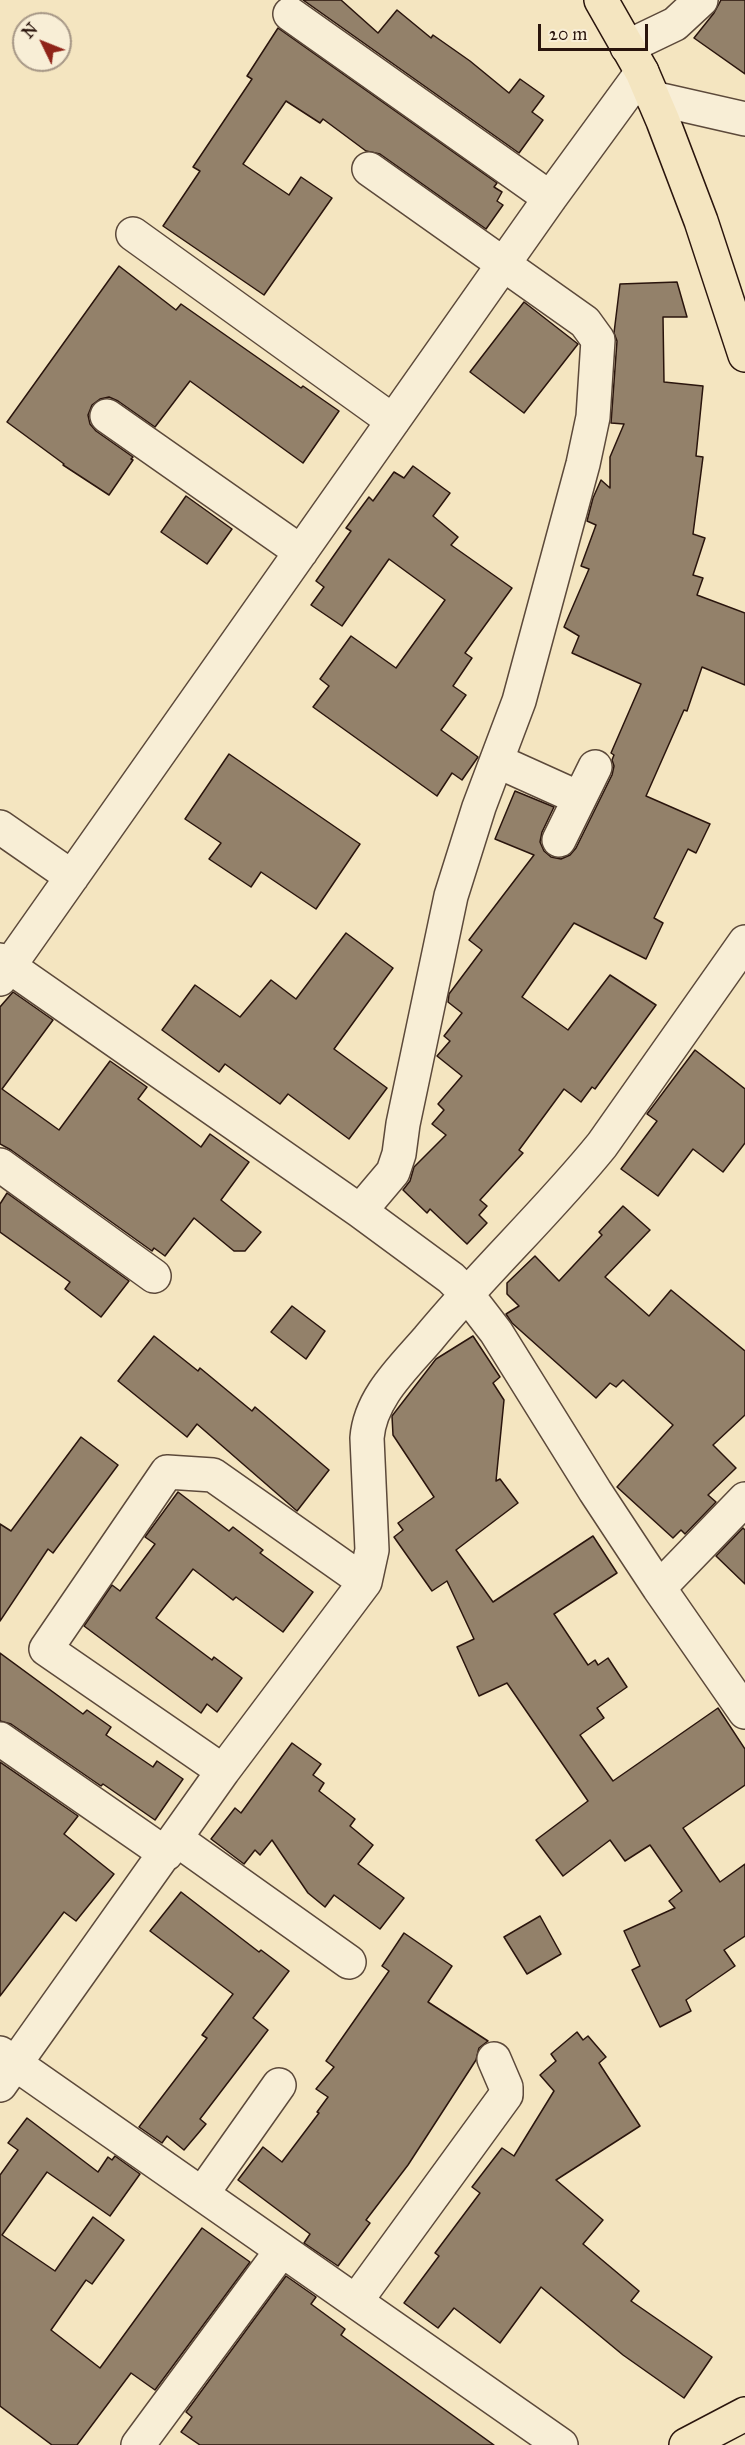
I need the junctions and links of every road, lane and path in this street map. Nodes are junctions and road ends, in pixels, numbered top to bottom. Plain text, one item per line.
1 (601, 0) edge
2 (701, 0) edge
3 (290, 14) dead end
4 (641, 72) junction
5 (745, 118) edge
6 (369, 169) dead end
7 (550, 198) junction
8 (133, 234) dead end
9 (504, 264) junction
10 (745, 355) edge
11 (107, 416) dead end
12 (393, 421) junction
13 (301, 552) junction
14 (497, 761) junction
15 (595, 767) dead end
16 (579, 798) junction
17 (0, 828) edge
18 (559, 840) dead end
19 (72, 877) junction
20 (745, 942) edge
21 (3, 968) edge
22 (0, 1166) edge
23 (360, 1211) junction
24 (154, 1276) dead end
25 (466, 1293) junction
26 (745, 1499) edge
27 (365, 1582) junction
28 (659, 1588) junction
29 (745, 1712) edge
30 (0, 1739) edge
31 (223, 1771) junction
32 (171, 1846) junction
33 (349, 1962) dead end
34 (494, 2059) dead end
35 (5, 2068) edge
36 (279, 2085) dead end
37 (202, 2194) junction
38 (282, 2250) junction
39 (356, 2301) junction
40 (745, 2414) edge
41 (138, 2445) edge
42 (561, 2445) edge
43 (686, 2445) edge

1 - 4 main road
2 - 4 street
3 - 7 street
4 - 5 street
4 - 7 street
4 - 10 main road
6 - 9 street
7 - 9 street
8 - 12 street
9 - 12 street
9 - 14 street
11 - 13 street
12 - 13 street
13 - 19 street
14 - 16 street
14 - 23 street
15 - 16 street
16 - 18 street
17 - 19 street
19 - 21 street
20 - 25 street
21 - 23 street
22 - 24 street
23 - 25 street
25 - 27 street
25 - 28 street
26 - 28 street
27 - 31 street
27 - 31 street
28 - 29 street
30 - 32 street
31 - 32 street
32 - 33 street
32 - 35 street
34 - 39 street
35 - 37 street
36 - 37 street
37 - 38 street
38 - 39 street
38 - 41 street
39 - 42 street
40 - 43 main road

